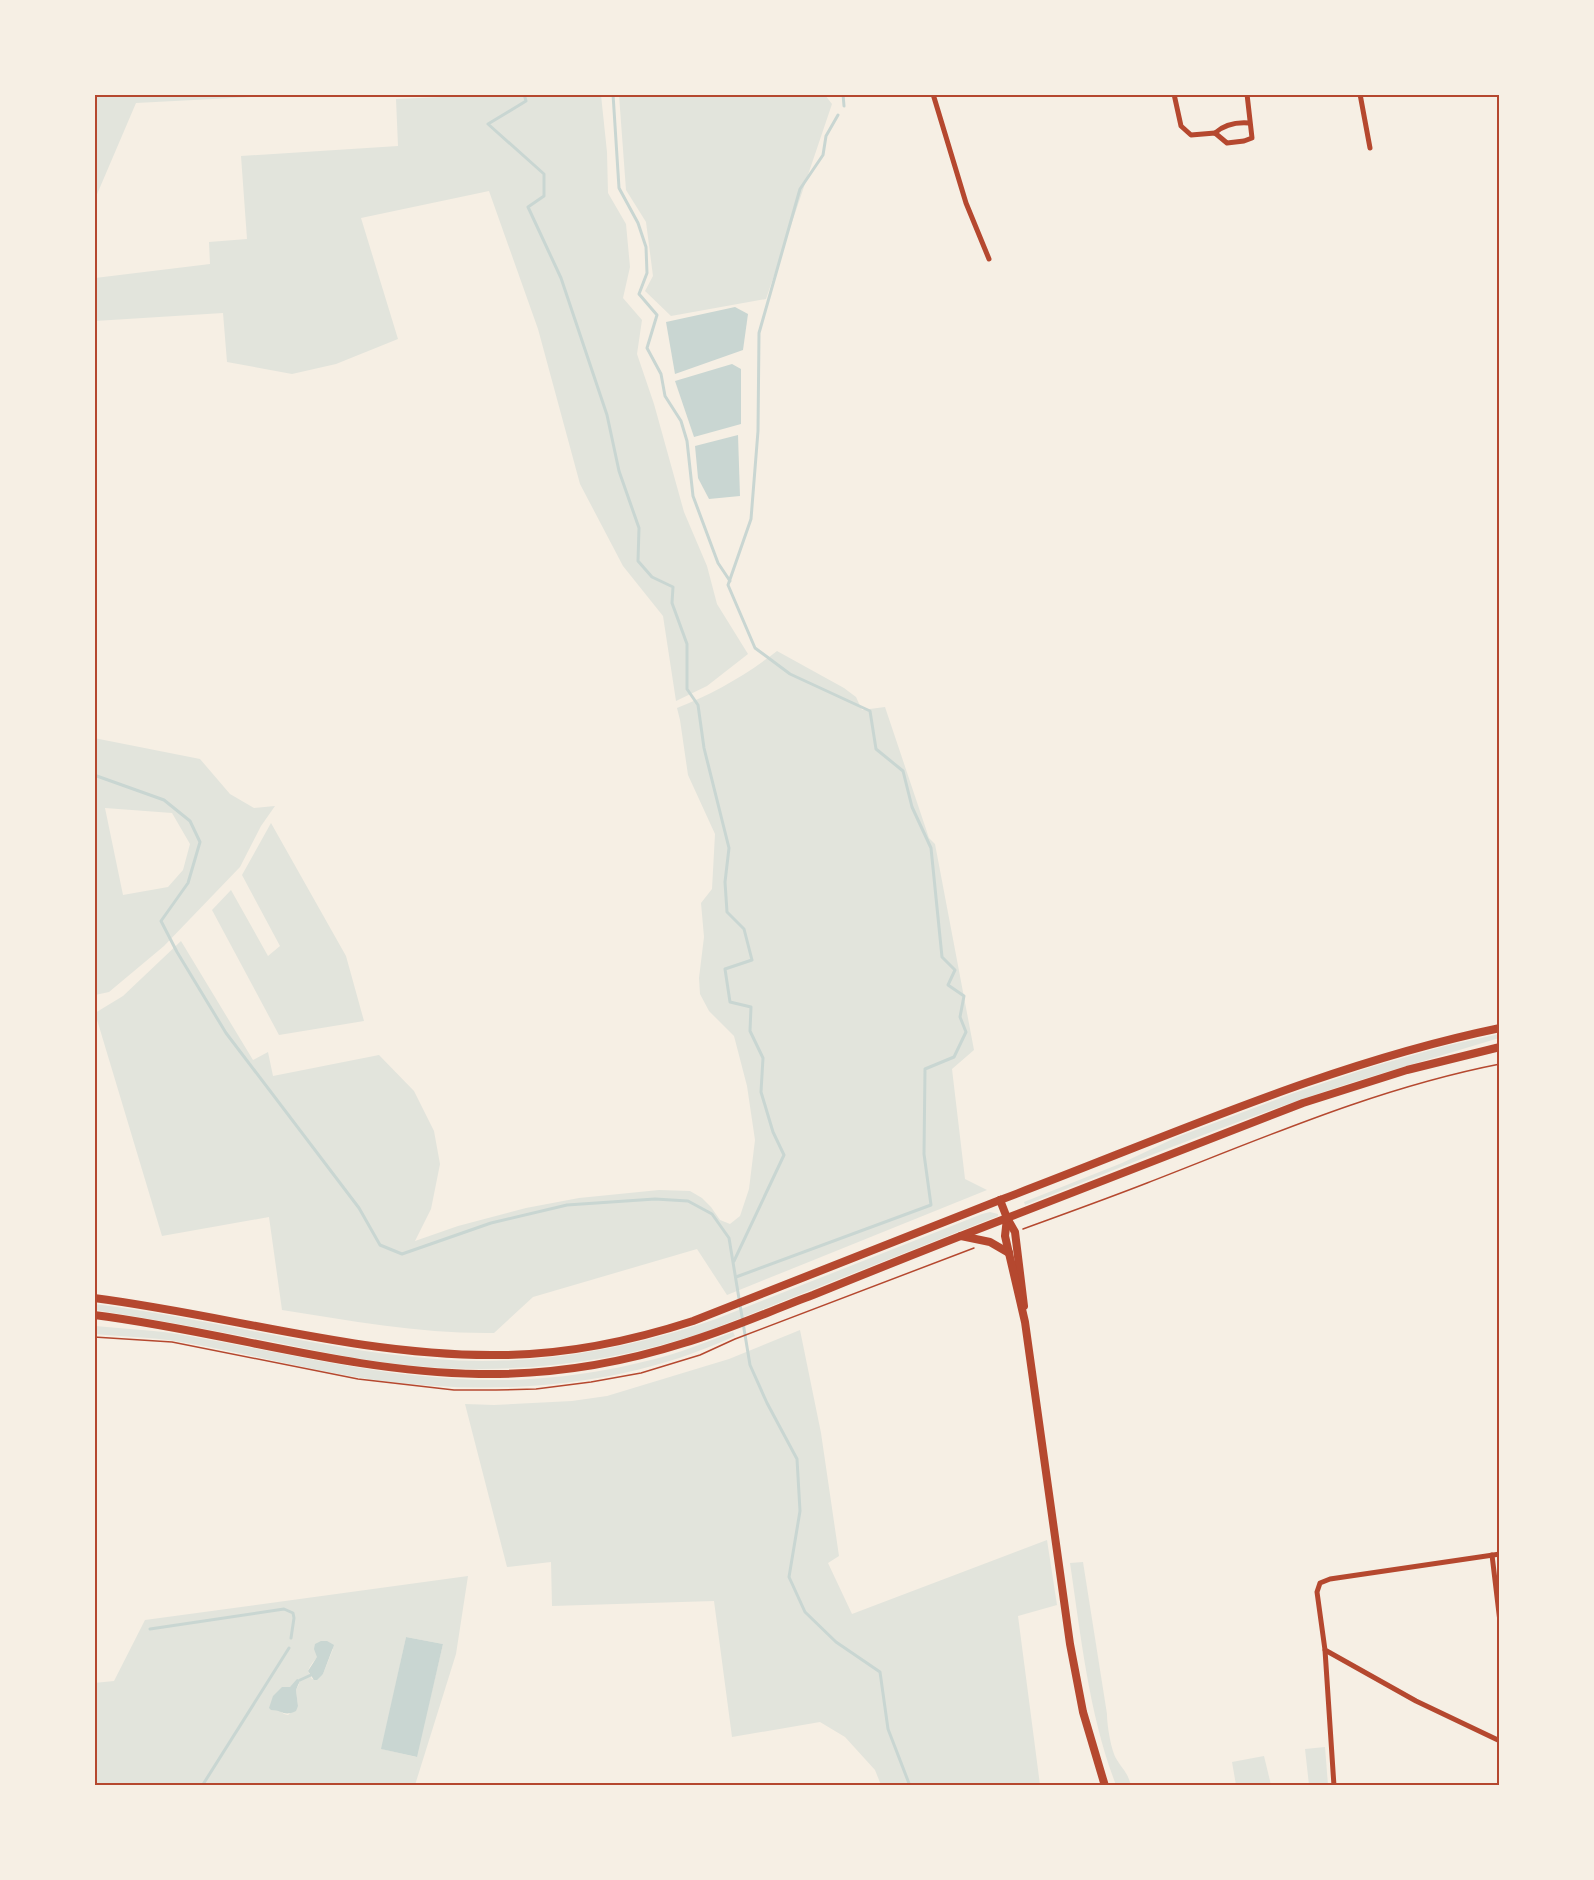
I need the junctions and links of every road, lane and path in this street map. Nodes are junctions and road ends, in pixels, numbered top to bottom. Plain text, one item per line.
1 (933, 94) edge
2 (1174, 94) edge
3 (1248, 94) edge
4 (1360, 94) edge
5 (1249, 123) junction
6 (1215, 133) junction
7 (1370, 148) dead end
8 (989, 259) dead end
9 (1500, 1028) edge
10 (1500, 1047) edge
11 (1500, 1064) edge
12 (1000, 1200) junction
13 (1007, 1218) junction
14 (1015, 1232) junction
15 (960, 1236) junction
16 (973, 1248) dead end
17 (1009, 1253) junction
18 (94, 1298) edge
19 (94, 1315) edge
20 (1025, 1322) junction
21 (735, 1339) dead end
22 (1500, 1554) edge
23 (1492, 1555) junction
24 (1500, 1622) edge
25 (1324, 1650) junction
26 (1500, 1741) edge
27 (1105, 1785) edge
28 (1334, 1785) edge

1 - 8 street
2 - 6 street
3 - 5 street
4 - 7 street
5 - 6 street
5 - 6 street
9 - 12 main road
10 - 13 main road
11 - 14 path
12 - 13 main road
12 - 18 main road
13 - 14 main road
13 - 15 main road
13 - 17 main road
14 - 20 main road
15 - 17 main road
15 - 19 main road
16 - 21 path
17 - 20 main road
20 - 27 main road
22 - 23 street
23 - 24 street
23 - 25 street
25 - 26 street
25 - 28 street

